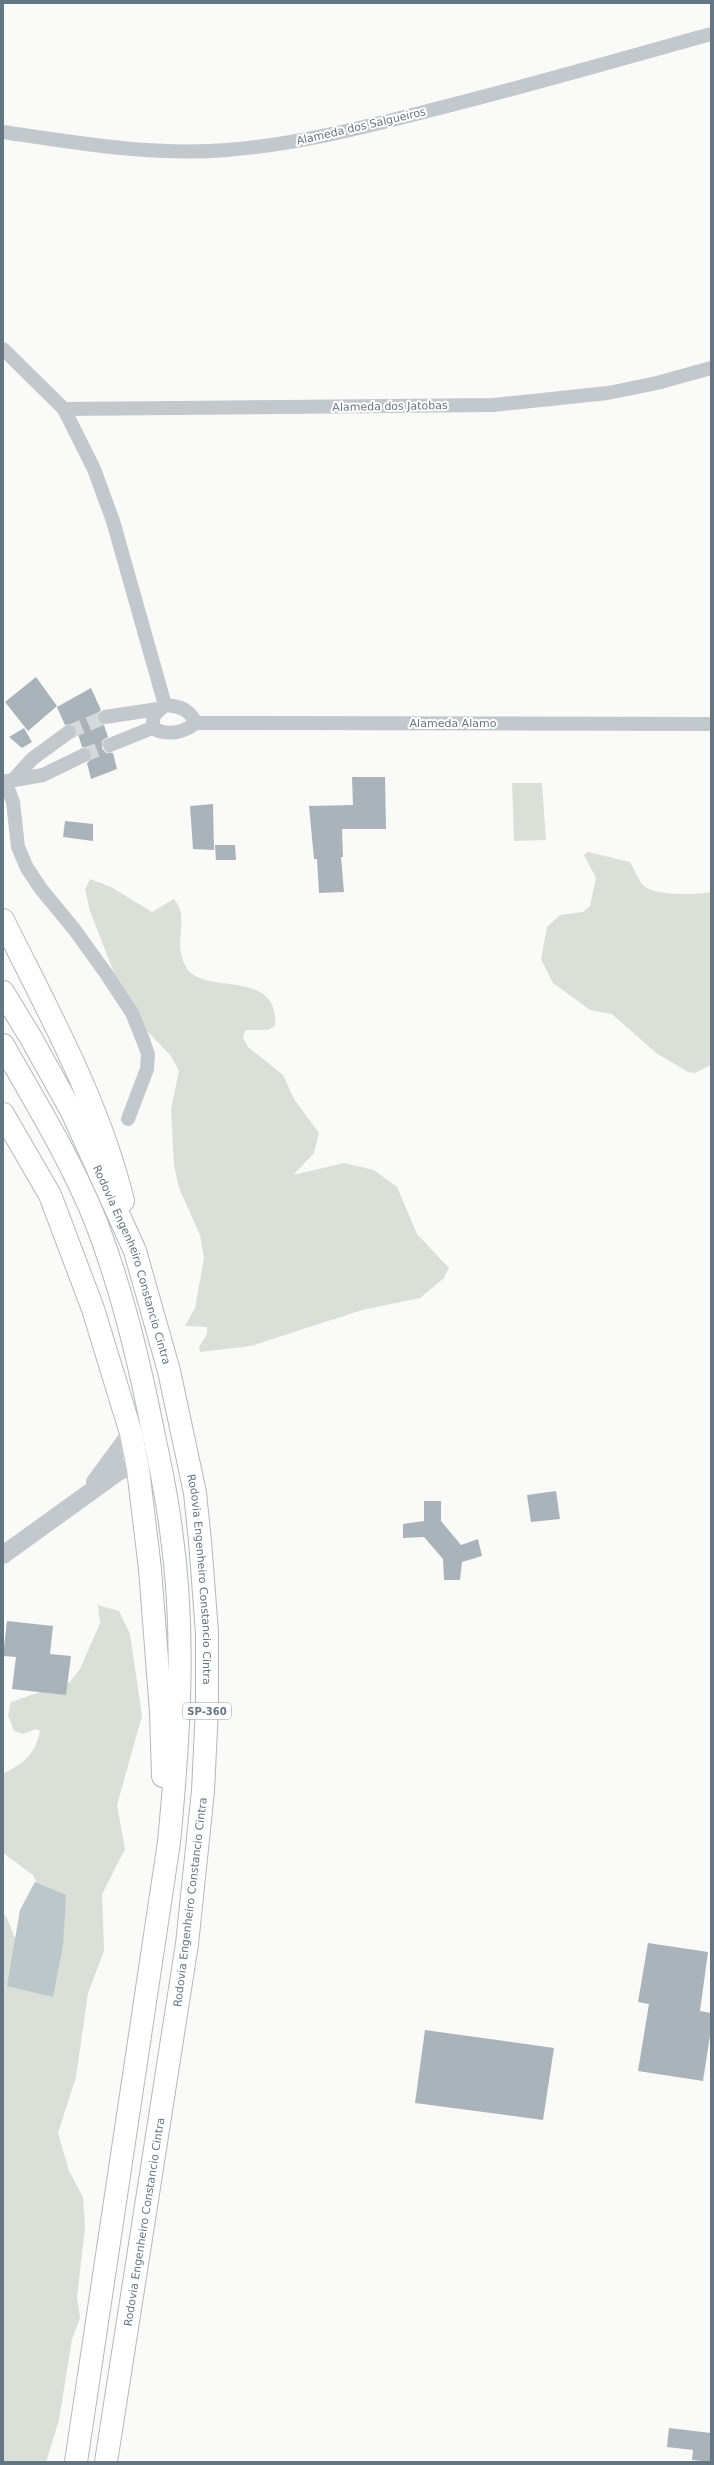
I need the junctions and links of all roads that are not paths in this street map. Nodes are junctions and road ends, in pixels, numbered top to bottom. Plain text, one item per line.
1 (711, 34) edge
2 (3, 132) edge
3 (3, 349) edge
4 (711, 368) edge
5 (64, 409) junction
6 (162, 707) junction
7 (105, 717) tunnel mouth
8 (196, 723) junction
9 (711, 724) edge
10 (152, 728) junction
11 (69, 732) tunnel mouth
12 (110, 745) tunnel mouth
13 (84, 755) tunnel mouth
14 (7, 781) edge
15 (3, 920) edge
16 (3, 992) edge
17 (3, 1045) edge
18 (3, 1114) edge
19 (128, 1119) dead end
20 (135, 1251) junction
21 (131, 1433) junction
22 (138, 1469) junction
23 (87, 1493) junction
24 (3, 1555) edge
25 (169, 1842) junction
26 (76, 2462) edge
27 (106, 2462) edge

1 - 2 street, Alameda dos Salgueiros
3 - 5 street
4 - 5 street, Alameda dos Jatobas
5 - 6 street
6 - 7 street
6 - 8 street
6 - 10 street
8 - 9 street, Alameda Alamo
8 - 10 street, Alameda Alamo
10 - 12 street
11 - 14 street
13 - 14 street
14 - 19 street
15 - 20 highway
16 - 20 highway, Rodovia Engenheiro Constancio Cintra / SP-360
17 - 25 highway, Rodovia Engenheiro Constancio Cintra / SP-360
18 - 21 highway
20 - 27 highway, Rodovia Engenheiro Constancio Cintra / SP-360
21 - 22 highway
21 - 23 street
22 - 23 street
22 - 25 highway
23 - 24 street
25 - 26 highway, Rodovia Engenheiro Constancio Cintra / SP-360

